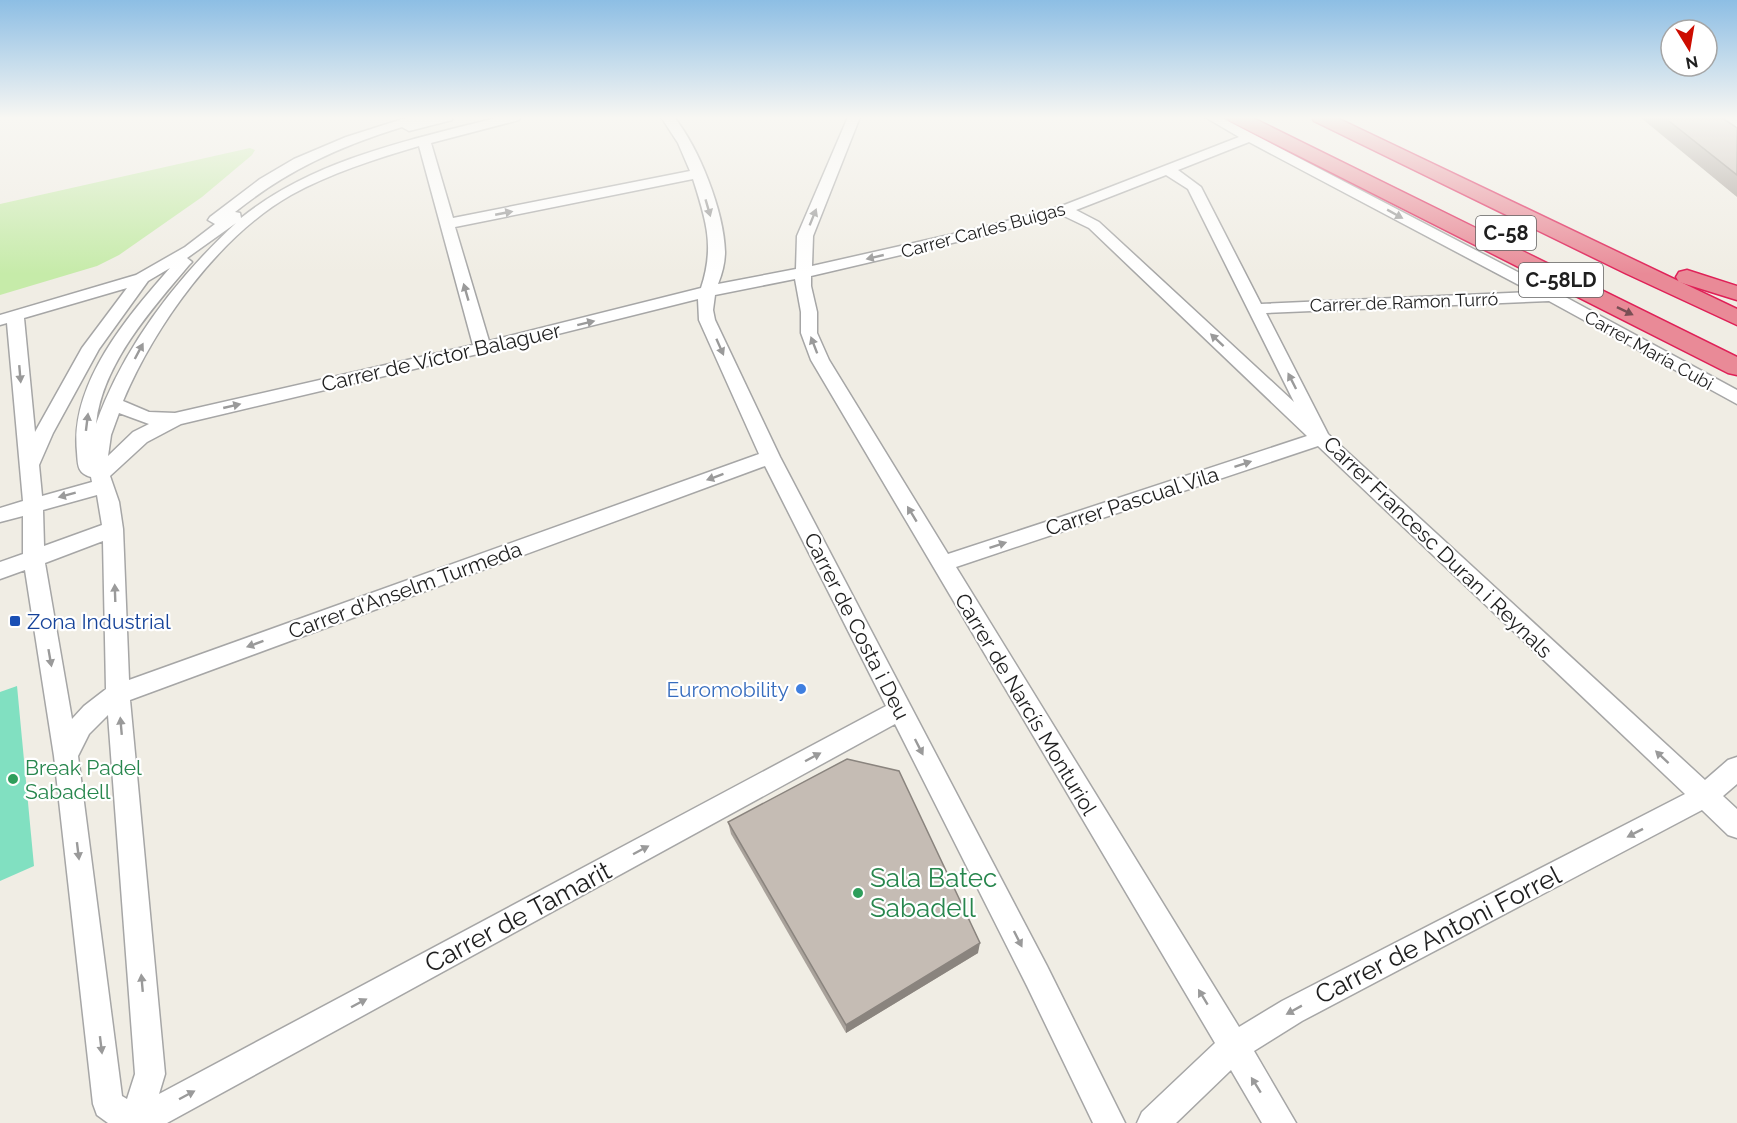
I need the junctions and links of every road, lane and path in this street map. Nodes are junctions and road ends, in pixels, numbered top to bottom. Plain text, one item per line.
1 (284, 169) edge
2 (302, 169) edge
3 (316, 169) edge
4 (338, 169) edge
5 (432, 169) edge
6 (695, 169) edge
7 (832, 169) edge
8 (1166, 169) edge
9 (1167, 169) edge
10 (1312, 169) edge
11 (1340, 169) edge
12 (1350, 169) edge
13 (1378, 169) edge
14 (1430, 169) edge
15 (697, 174) junction
16 (272, 188) junction
17 (240, 200) junction
18 (1511, 208) junction
19 (1064, 210) junction
20 (1422, 211) junction
21 (447, 224) junction
22 (213, 234) junction
23 (803, 273) junction
24 (1683, 275) junction
25 (142, 278) junction
26 (1737, 288) edge
27 (707, 292) junction
28 (1737, 293) edge
29 (1552, 296) junction
30 (1256, 309) junction
31 (5, 315) edge
32 (1737, 318) edge
33 (1737, 344) edge
34 (482, 348) junction
35 (1737, 367) edge
36 (1737, 398) edge
37 (113, 403) junction
38 (175, 419) junction
39 (1321, 438) junction
40 (770, 458) junction
41 (29, 468) junction
42 (101, 480) junction
43 (33, 505) junction
44 (0, 515) edge
45 (112, 529) junction
46 (34, 559) junction
47 (942, 564) junction
48 (0, 571) edge
49 (118, 693) junction
50 (900, 710) junction
51 (66, 756) junction
52 (1737, 768) edge
53 (1705, 796) junction
54 (1737, 826) edge
55 (1233, 1047) junction
56 (134, 1123) edge
57 (1109, 1123) edge
58 (1153, 1123) edge
59 (1280, 1123) edge

1 - 17 street
2 - 16 street
3 - 16 street
37 -> 4 street
5 - 21 street
6 - 15 street, Carrer de Costa i Deu
23 -> 7 street, Carrer de Narcís Monturiol
8 - 19 street, Carrer Carles Buigas
9 - 30 street, Carrer Francesc Duran i Reynals
10 -> 29 street, Carrer María Cubi
11 - 20 highway, C-58LD
12 - 20 highway
13 - 33 highway, C-58
14 - 18 highway, C-58
21 -> 15 street
15 -> 27 street, Carrer de Costa i Deu
16 - 22 street
17 - 25 street
17 - 31 street
18 - 24 highway
18 - 32 highway, C-58
19 -> 23 street, Carrer Carles Buigas
39 -> 19 street
20 -> 35 highway, C-58LD
34 -> 21 street
22 - 25 street
42 -> 22 street
23 - 27 street, Carrer Carles Buigas
47 -> 23 street, Carrer de Narcís Monturiol
24 - 26 highway
24 - 28 highway
25 - 31 street
25 - 41 street
34 -> 27 street, Carrer de Víctor Balaguer
27 -> 40 street, Carrer de Costa i Deu
29 - 30 street, Carrer de Ramon Turró
29 - 36 street, Carrer María Cubi
39 -> 30 street, Carrer Francesc Duran i Reynals
31 -> 41 street
38 -> 34 street, Carrer de Víctor Balaguer
37 - 38 street, Carrer de Víctor Balaguer
37 - 42 street
38 - 42 street, Carrer de Víctor Balaguer
47 -> 39 street, Carrer Pascual Vila
53 -> 39 street, Carrer Francesc Duran i Reynals
40 -> 49 street, Carrer d'Anselm Turmeda
40 - 50 street, Carrer de Costa i Deu
41 - 43 street
42 -> 43 street
42 - 45 street
43 - 44 street
43 - 46 street
45 - 46 street
49 -> 45 street
46 - 48 street
46 -> 51 street
55 -> 47 street, Carrer de Narcís Monturiol
49 - 51 street, Carrer d'Anselm Turmeda
56 -> 49 street
56 -> 50 street, Carrer de Tamarit
50 -> 57 street, Carrer de Costa i Deu
51 -> 56 street
52 - 53 street, Carrer de Antoni Forrel
53 - 54 street, Carrer Francesc Duran i Reynals
53 -> 55 street, Carrer de Antoni Forrel
55 - 58 street, Carrer de Antoni Forrel
59 -> 55 street, Carrer de Narcís Monturiol

